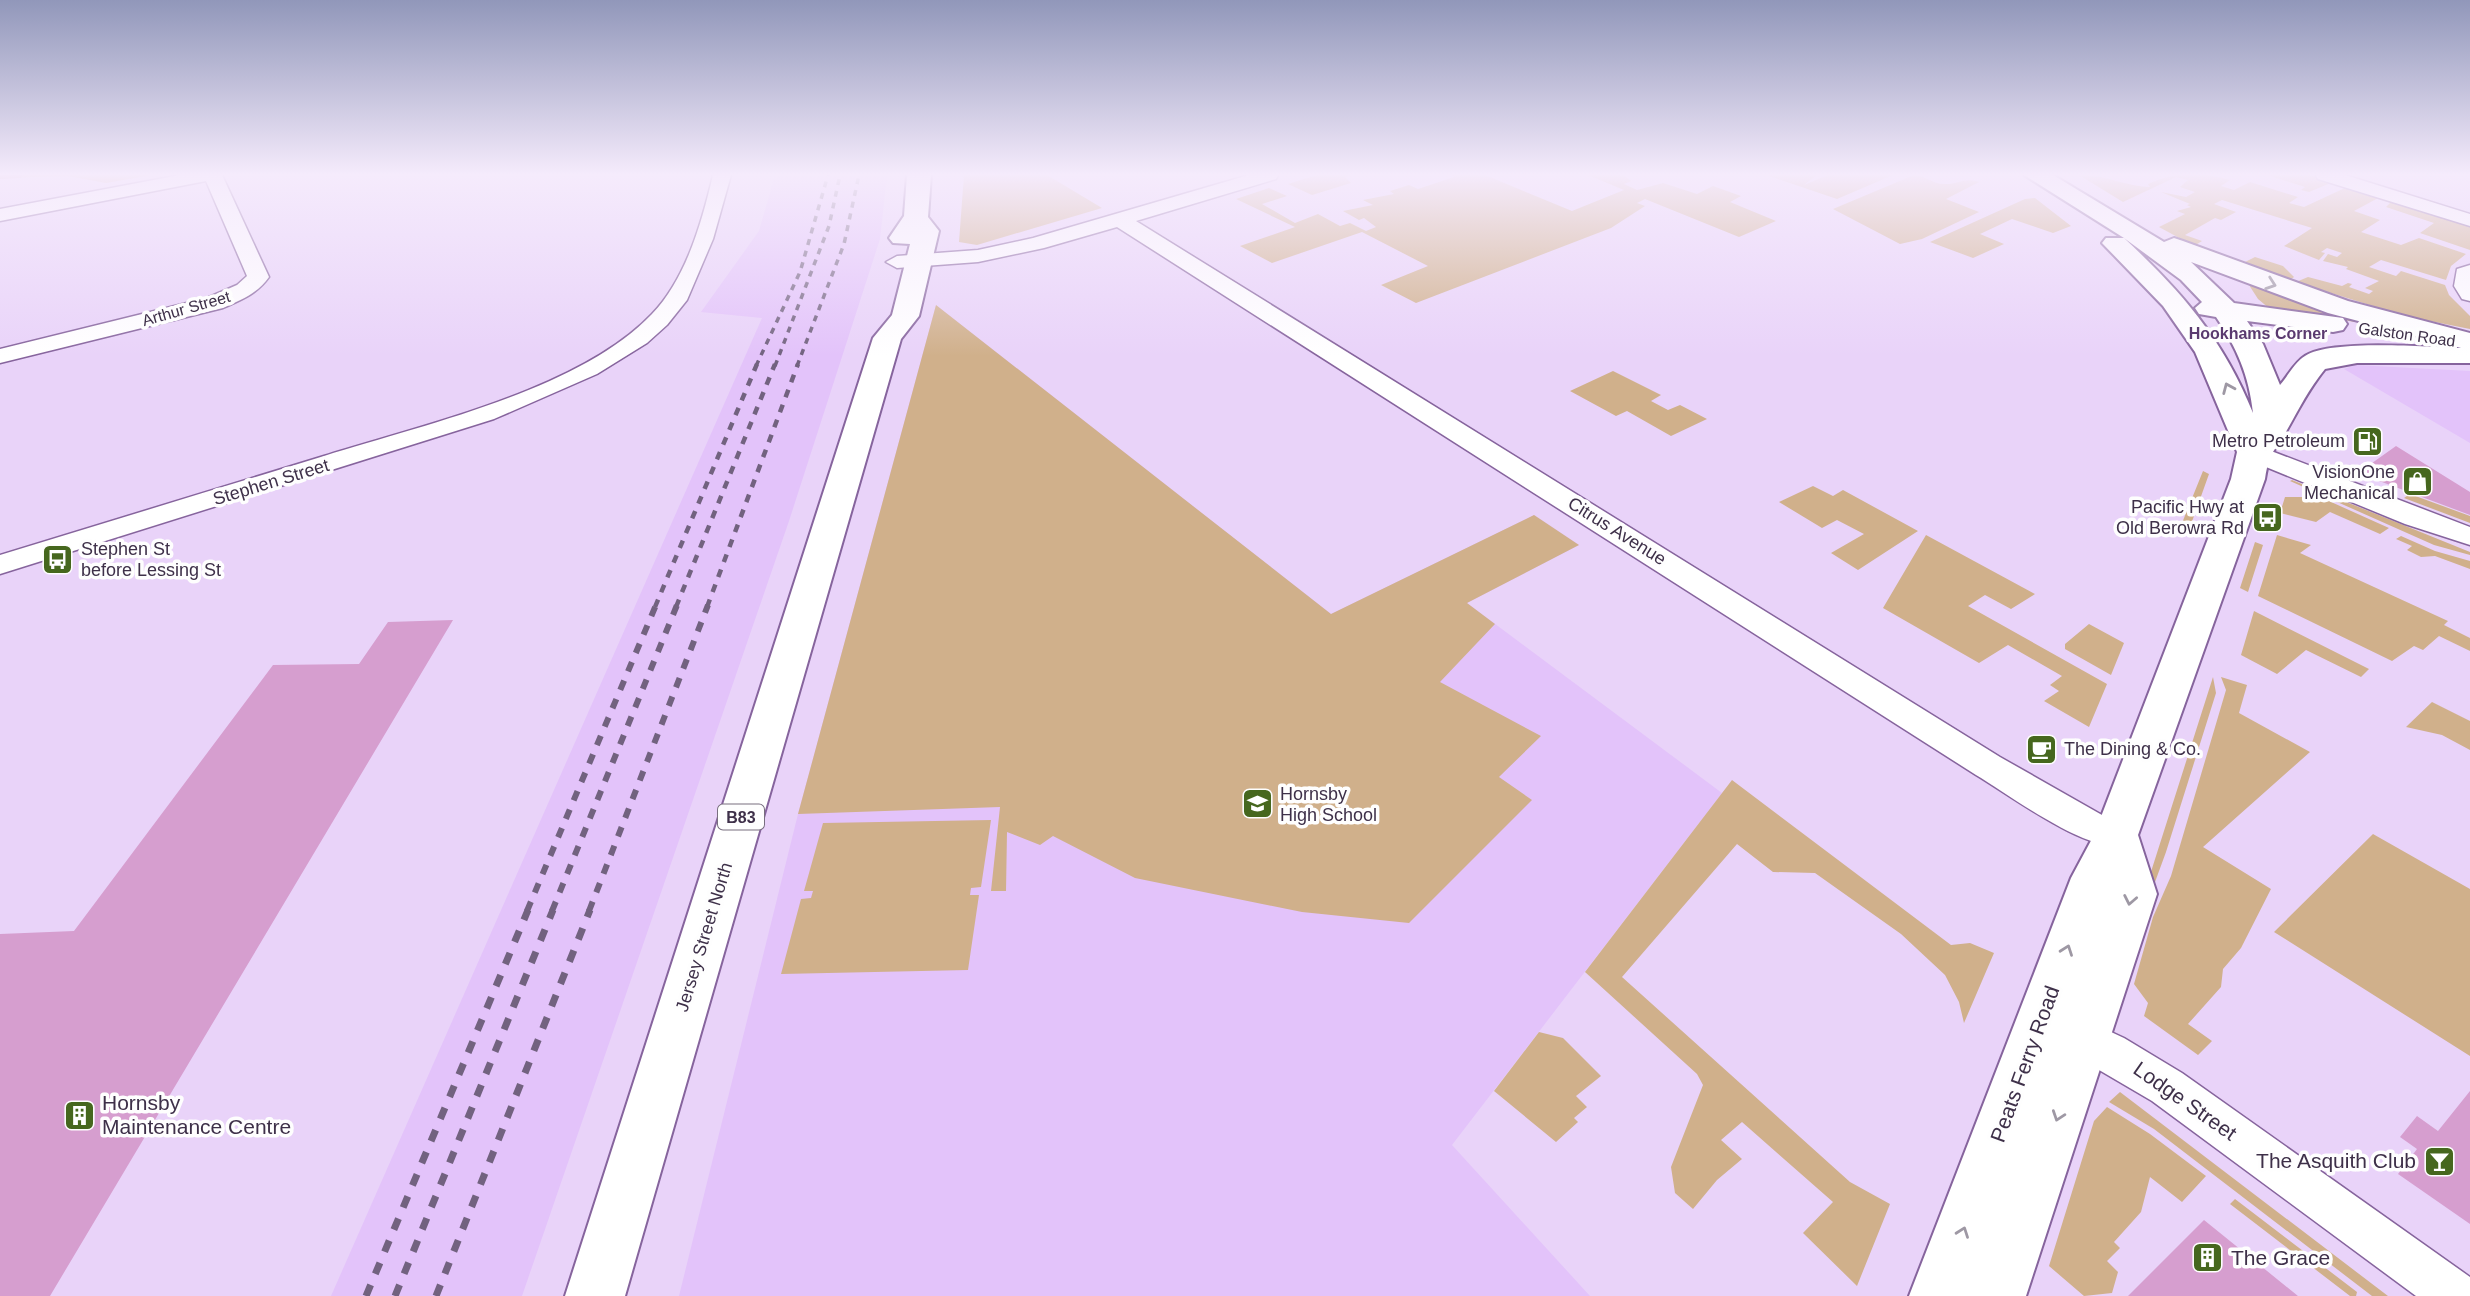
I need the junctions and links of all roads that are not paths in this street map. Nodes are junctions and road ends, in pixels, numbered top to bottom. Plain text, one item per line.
1 (239, 235) edge
2 (703, 235) edge
3 (905, 235) edge
4 (1067, 235) edge
5 (1146, 235) edge
6 (2107, 235) edge
7 (2137, 235) edge
8 (2153, 235) edge
9 (1037, 244) junction
10 (909, 261) junction
11 (2470, 271) edge
12 (912, 293) junction
13 (2470, 294) edge
14 (2182, 312) junction
15 (2230, 316) junction
16 (887, 338) junction
17 (2470, 343) edge
18 (2470, 355) edge
19 (0, 356) edge
20 (2262, 441) junction
21 (2470, 536) edge
22 (0, 565) edge
23 (2116, 835) junction
24 (2063, 1028) junction
25 (595, 1296) edge
26 (1939, 1296) edge
27 (1996, 1296) edge
28 (2456, 1296) edge

1 - 19 street, Arthur Street
2 - 22 street, Stephen Street
3 - 10 main road, Jersey Street North / B83
4 - 9 street
5 - 23 street, Citrus Avenue
6 - 14 main road
7 - 15 main road
8 -> 17 main road
9 - 10 street
9 - 12 street
10 - 12 main road, Jersey Street North / B83
10 - 16 main road, Jersey Street North / B83
11 - 13 street
12 - 16 main road, Jersey Street North / B83
14 - 15 main road, Galston Road
20 -> 14 main road
15 - 17 main road, Galston Road
15 - 18 main road, Galston Road
15 - 20 main road
16 - 25 main road, Jersey Street North / B83
18 - 20 main road
20 - 21 street
20 - 23 main road
23 - 24 main road, Peats Ferry Road
26 -> 24 main road, Peats Ferry Road
24 -> 27 main road, Peats Ferry Road
24 - 28 street, Lodge Street

